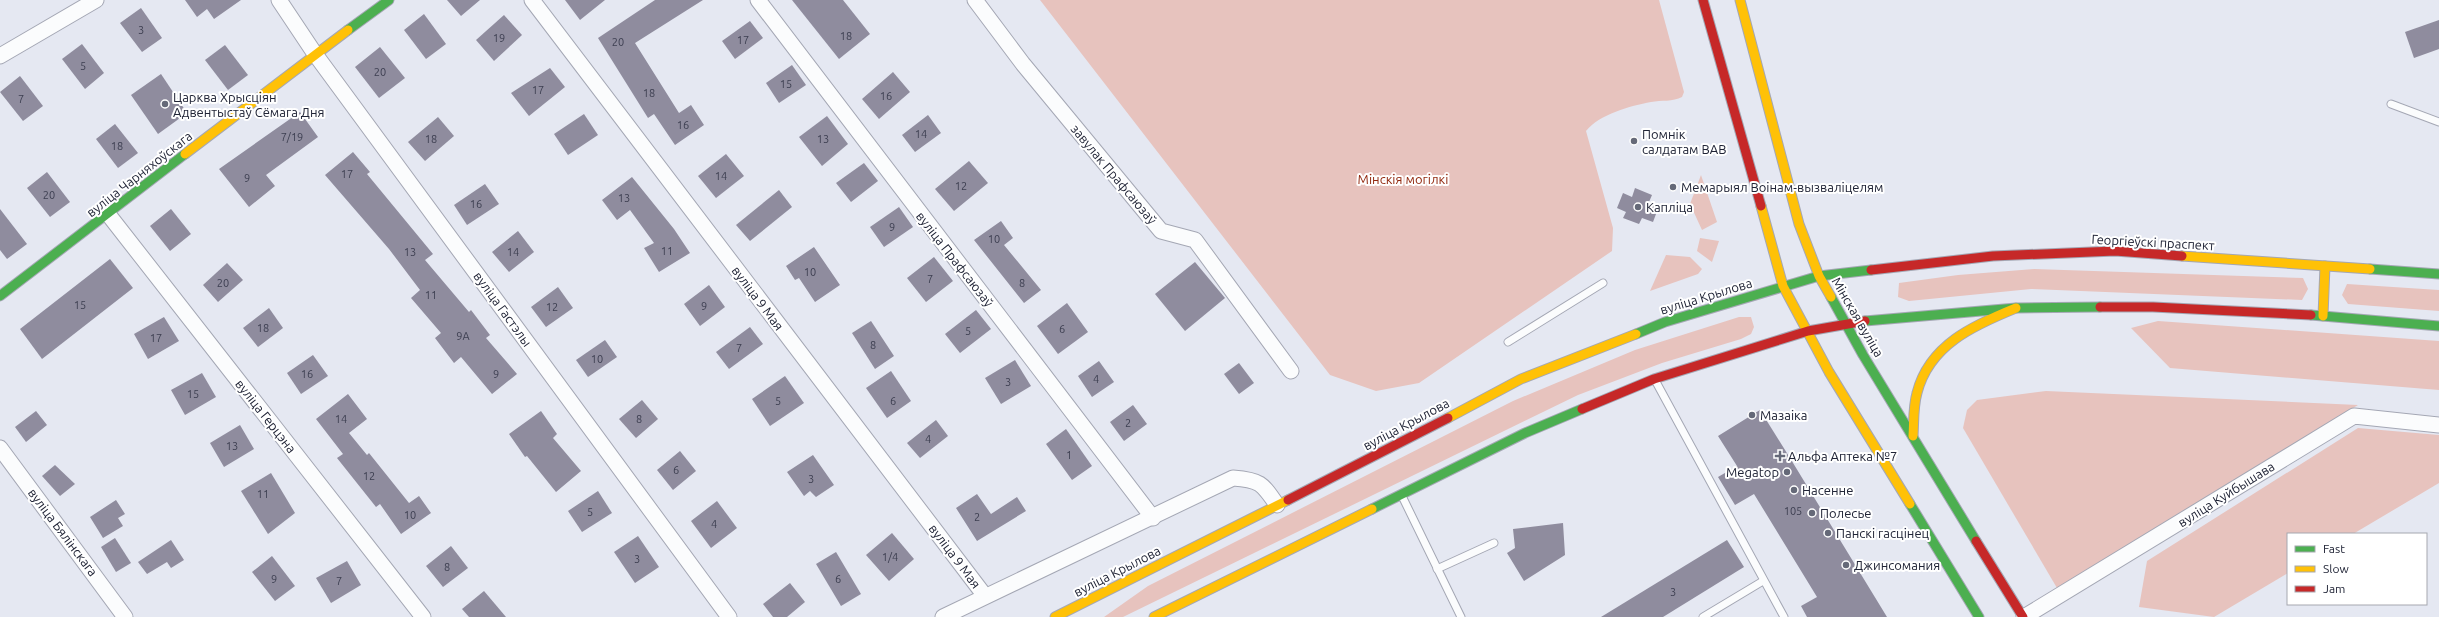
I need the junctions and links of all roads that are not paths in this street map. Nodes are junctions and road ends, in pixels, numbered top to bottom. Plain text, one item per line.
1 (96, 0) edge
2 (279, 0) edge
3 (389, 0) edge
4 (532, 0) edge
5 (758, 0) edge
6 (975, 0) edge
7 (1703, 0) edge
8 (1740, 0) edge
9 (315, 54) junction
10 (0, 56) edge
11 (2391, 104) dead end
12 (2439, 122) edge
13 (108, 214) junction
14 (2325, 266) junction
15 (2439, 274) edge
16 (1819, 276) junction
17 (1603, 283) dead end
18 (1782, 286) junction
19 (0, 296) edge
20 (2016, 308) junction
21 (2323, 316) junction
22 (1846, 323) junction
23 (2439, 326) edge
24 (1808, 331) junction
25 (1508, 342) dead end
26 (1291, 371) dead end
27 (1654, 379) junction
28 (2439, 424) edge
29 (1913, 436) junction
30 (0, 448) edge
31 (1402, 496) junction
32 (1277, 505) junction
33 (1153, 518) junction
34 (1494, 543) dead end
35 (1437, 569) junction
36 (1763, 581) junction
37 (985, 596) junction
38 (123, 616) edge
39 (423, 617) edge
40 (729, 617) edge
41 (943, 617) edge
42 (1055, 617) edge
43 (1154, 617) edge
44 (1461, 617) edge
45 (1703, 617) edge
46 (1784, 617) edge
47 (1979, 617) edge
48 (2024, 617) edge

1 - 10 street
2 - 9 street, вуліца Гастэлы
3 - 9 main road, вуліца Чарняхоўскага
4 - 37 street, вуліца 9 Мая
5 - 33 street, вуліца Прафсаюзаў
6 - 26 street, завулак Прафсаюзаў
7 - 18 main road
8 - 16 main road, Мінская вуліца
9 - 13 main road, вуліца Чарняхоўскага
9 - 40 street, вуліца Гастэлы
11 - 12 lane
13 - 19 main road, вуліца Чарняхоўскага
13 - 39 street, вуліца Герцэна
14 - 15 main road, Георгіеўскі праспект
14 - 16 main road, Георгіеўскі праспект
14 - 21 main road
16 - 18 main road, Георгіеўскі праспект
16 - 22 main road, Мінская вуліца
17 - 25 lane
18 - 24 main road
18 - 32 main road, вуліца Крылова
20 - 21 main road
20 - 22 main road
20 - 29 main road
21 - 23 main road
22 - 24 main road
22 - 29 main road, Мінская вуліца
24 - 27 main road
24 - 47 main road
27 - 31 main road
27 - 36 lane
28 - 48 street, вуліца Куйбышава
29 - 48 main road, Мінская вуліца
30 - 38 street, вуліца Бялінскага
31 - 35 lane
31 - 43 main road
32 - 33 street
32 - 42 main road, вуліца Крылова
33 - 37 street
34 - 35 lane
35 - 44 lane
36 - 45 lane
36 - 46 lane
37 - 41 street

